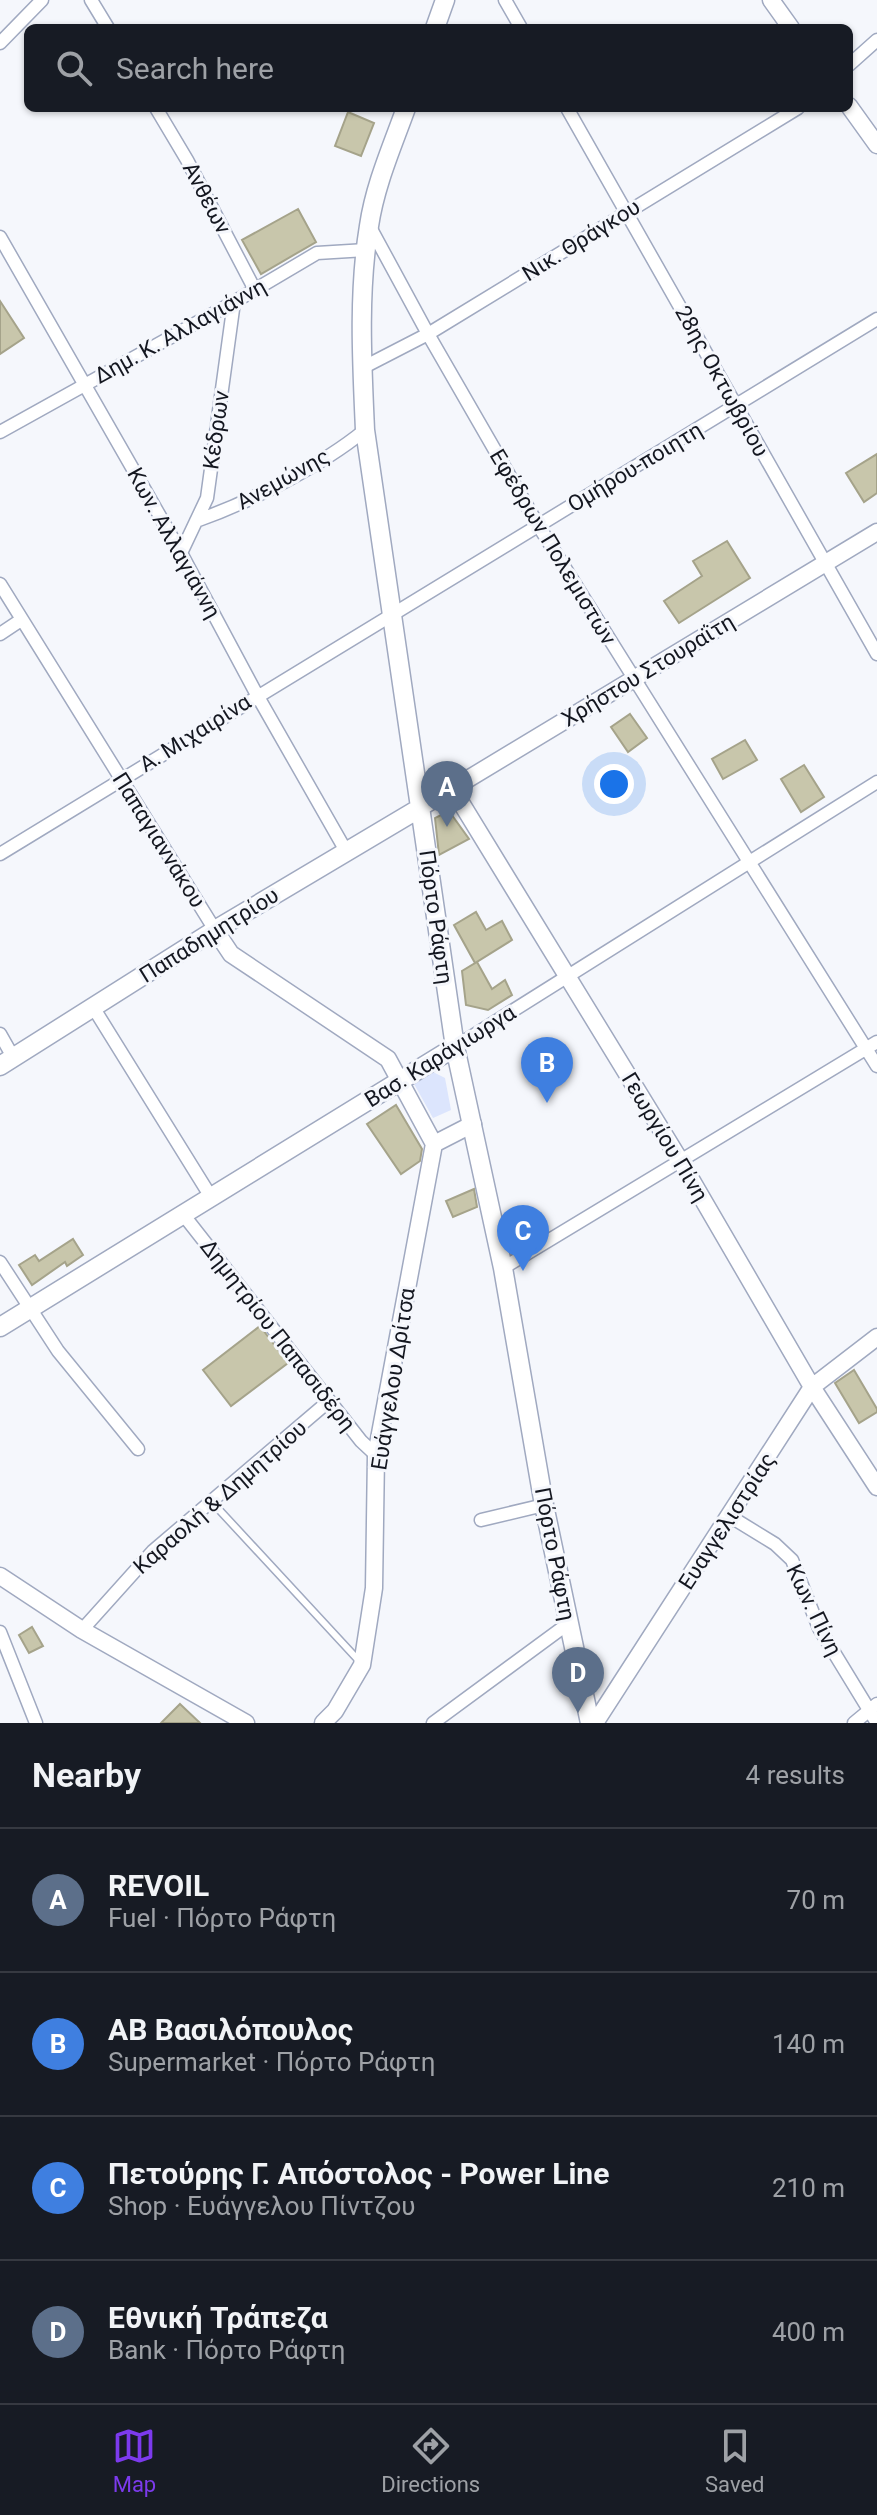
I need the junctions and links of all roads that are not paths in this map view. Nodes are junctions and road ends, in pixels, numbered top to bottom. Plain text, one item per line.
1 (42, 0) edge
2 (91, 0) edge
3 (445, 0) edge
4 (505, 0) edge
5 (771, 0) edge
6 (106, 24) edge
7 (436, 24) edge
8 (519, 24) edge
9 (788, 24) edge
10 (877, 40) edge
11 (0, 43) edge
12 (853, 61) edge
13 (158, 112) edge
14 (405, 112) edge
15 (569, 112) edge
16 (791, 112) edge
17 (853, 112) edge
18 (877, 145) edge
19 (626, 211) junction
20 (369, 224) junction
21 (0, 237) edge
22 (366, 250) junction
23 (255, 290) junction
24 (234, 302) junction
25 (877, 319) edge
26 (428, 334) junction
27 (362, 368) junction
28 (84, 386) junction
29 (737, 406) junction
30 (365, 430) junction
31 (0, 432) edge
32 (196, 521) junction
33 (538, 525) junction
34 (877, 532) edge
35 (181, 553) junction
36 (825, 563) junction
37 (0, 584) edge
38 (391, 613) junction
39 (21, 620) junction
40 (0, 634) edge
41 (877, 654) edge
42 (633, 679) junction
43 (257, 695) junction
44 (120, 779) junction
45 (877, 782) edge
46 (452, 788) junction
47 (420, 808) junction
48 (346, 851) junction
49 (0, 854) edge
50 (751, 861) junction
51 (215, 930) junction
52 (567, 977) junction
53 (93, 1007) junction
54 (0, 1034) edge
55 (872, 1045) edge
56 (455, 1047) junction
57 (7, 1061) edge
58 (877, 1066) edge
59 (401, 1080) junction
60 (473, 1124) junction
61 (434, 1144) junction
62 (681, 1162) junction
63 (211, 1197) junction
64 (182, 1213) junction
65 (0, 1262) edge
66 (503, 1268) junction
67 (30, 1309) junction
68 (0, 1327) edge
69 (877, 1337) edge
70 (812, 1387) junction
71 (329, 1401) junction
72 (138, 1449) dead end
73 (376, 1455) junction
74 (877, 1487) edge
75 (211, 1501) junction
76 (544, 1505) junction
77 (731, 1517) junction
78 (481, 1520) dead end
79 (0, 1576) edge
80 (569, 1623) junction
81 (82, 1630) junction
82 (0, 1632) edge
83 (362, 1665) junction
84 (873, 1708) edge
85 (596, 1722) edge
86 (36, 1723) edge
87 (246, 1723) edge
88 (323, 1723) edge
89 (433, 1723) edge
90 (854, 1723) edge
91 (877, 1723) edge

1 - 11 street
2 - 6 street
3 - 7 main road
4 - 8 street
5 - 9 street
10 - 12 street
13 - 23 street, Ανθέων
14 - 20 main road, Πόρτο Ράφτη
15 - 19 street, 28ης Οκτωβρίου
16 - 19 street, Νικ. Θράγκου
17 - 18 street
19 - 26 street, Νικ. Θράγκου
19 - 29 street, 28ης Οκτωβρίου
20 - 22 main road, Πόρτο Ράφτη
20 - 26 street, Εφέδρων Πολεμιστών
21 - 28 street, Κων. Αλλαγιάννη
22 - 23 street, Δημ. Κ. Αλλαγιάννη
22 - 27 main road, Πόρτο Ράφτη
23 - 24 street, Δημ. Κ. Αλλαγιάννη
24 - 28 street, Δημ. Κ. Αλλαγιάννη
24 - 32 street, Κέδρων
25 - 29 street, Ομήρου-ποιητη
26 - 27 street, Νικ. Θράγκου
26 - 33 street, Εφέδρων Πολεμιστών
27 - 30 main road, Πόρτο Ράφτη
28 - 31 street, Δημ. Κ. Αλλαγιάννη
28 - 35 street, Κων. Αλλαγιάννη
29 - 33 street, Ομήρου-ποιητη
29 - 36 street, 28ης Οκτωβρίου
30 - 32 street, Ανεμώνης
30 - 38 main road, Πόρτο Ράφτη
32 - 35 street, Κέδρων
33 - 38 street, Ομήρου-ποιητη
33 - 42 street, Εφέδρων Πολεμιστών
34 - 36 street, Χρήστου Στουραΐτη
35 - 43 street, Κων. Αλλαγιάννη
36 - 41 street, 28ης Οκτωβρίου
36 - 42 street, Χρήστου Στουραΐτη
37 - 39 street, Παπαγιαννάκου
38 - 43 street, Α. Μιχαιρίνα
38 - 47 main road, Πόρτο Ράφτη
39 - 40 street
39 - 44 street, Παπαγιαννάκου
42 - 46 street, Χρήστου Στουραΐτη
42 - 50 street, Εφέδρων Πολεμιστών
43 - 44 street, Α. Μιχαιρίνα
43 - 48 street, Κων. Αλλαγιάννη
44 - 49 street, Α. Μιχαιρίνα
44 - 51 street, Παπαγιαννάκου
45 - 50 street, Βασ. Καράγιωργα
46 - 47 street, Χρήστου Στουραΐτη
46 - 52 street, Γεωργίου Πίνη
47 - 48 main road, Παπαδημητρίου
47 - 56 main road, Πόρτο Ράφτη
48 - 51 main road, Παπαδημητρίου
50 - 52 street, Βασ. Καράγιωργα
50 - 55 street, Εφέδρων Πολεμιστών
51 - 53 main road, Παπαδημητρίου
51 - 59 street, Παπαγιαννάκου
52 - 56 street, Βασ. Καράγιωργα
52 - 62 street, Γεωργίου Πίνη
53 - 57 main road, Παπαδημητρίου
53 - 63 street
54 - 57 street
55 - 58 street, Εφέδρων Πολεμιστών
55 - 62 street
56 - 59 main road, Βασ. Καράγιωργα
56 - 60 main road, Πόρτο Ράφτη
59 - 61 street
59 - 63 main road, Βασ. Καράγιωργα
60 - 61 street
60 - 66 main road, Πόρτο Ράφτη
61 - 73 street, Ευάγγελου Δρίτσα
62 - 66 street
62 - 70 street, Γεωργίου Πίνη
63 - 64 main road, Βασ. Καράγιωργα
64 - 67 main road, Βασ. Καράγιωργα
64 - 71 street, Δημητρίου Παπασιδέρη
65 - 67 street
66 - 76 main road, Πόρτο Ράφτη
67 - 68 main road, Βασ. Καράγιωργα
67 - 72 street
69 - 70 street, Ευαγγελιστρίας
70 - 74 street, Γεωργίου Πίνη
70 - 77 street, Ευαγγελιστρίας
71 - 73 street, Δημητρίου Παπασιδέρη
71 - 75 street, Καραολή & Δημητρίου
73 - 83 street, Ευάγγελου Δρίτσα
75 - 81 street, Καραολή & Δημητρίου
75 - 83 lane
76 - 78 street
76 - 80 main road, Πόρτο Ράφτη
77 - 84 street, Κων. Πίνη
77 - 85 street, Ευαγγελιστρίας
79 - 81 street
80 - 85 main road, Πόρτο Ράφτη
80 - 89 street
81 - 87 street
82 - 86 street
83 - 88 street, Ευάγγελου Δρίτσα
84 - 90 street
84 - 91 street, Κων. Πίνη

